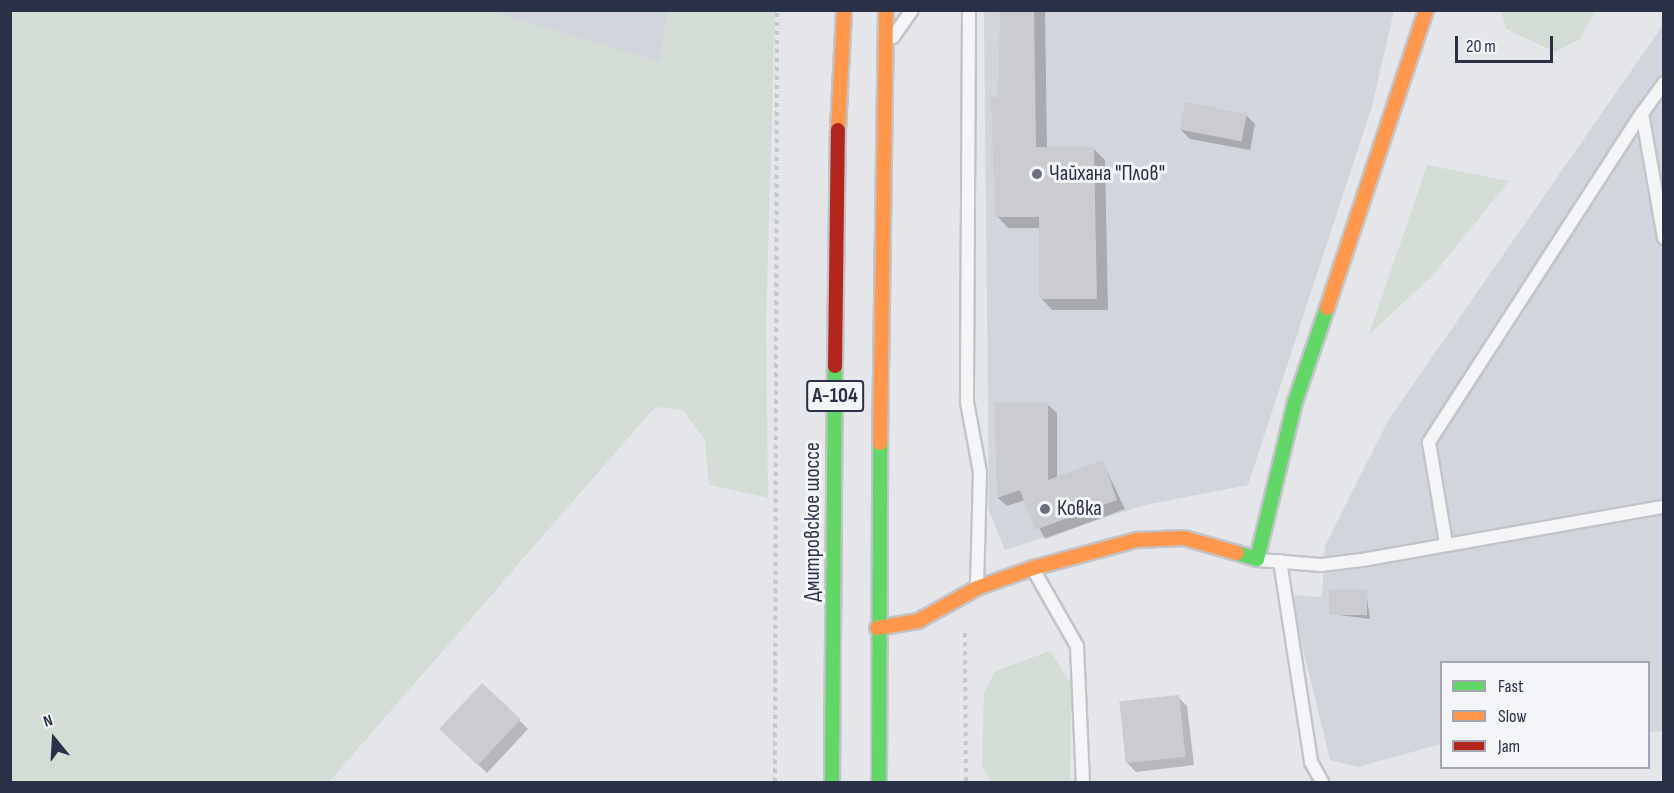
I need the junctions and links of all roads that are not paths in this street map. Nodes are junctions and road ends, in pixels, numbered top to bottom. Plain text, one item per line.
1 (844, 10) edge
2 (886, 10) edge
3 (912, 10) edge
4 (969, 10) edge
5 (1426, 10) edge
6 (885, 47) junction
7 (1664, 83) edge
8 (1642, 113) junction
9 (1664, 238) edge
10 (1664, 507) edge
11 (1446, 543) junction
12 (1257, 559) junction
13 (1280, 561) junction
14 (1033, 568) junction
15 (970, 591) junction
16 (877, 628) junction
17 (832, 783) edge
18 (879, 783) edge
19 (1083, 783) edge
20 (1322, 783) edge

1 - 17 main road, Дмитровское шоссе / А-104
2 - 6 main road, А-104
3 - 6 lane
4 - 15 lane
5 - 12 main road
6 - 16 main road, А-104
7 - 8 lane
8 - 9 lane
8 - 11 lane
10 - 11 lane
11 - 13 lane
12 - 13 lane
12 - 14 main road
13 - 20 lane
14 - 15 main road
14 - 19 lane
15 - 16 main road
16 - 18 main road, А-104

